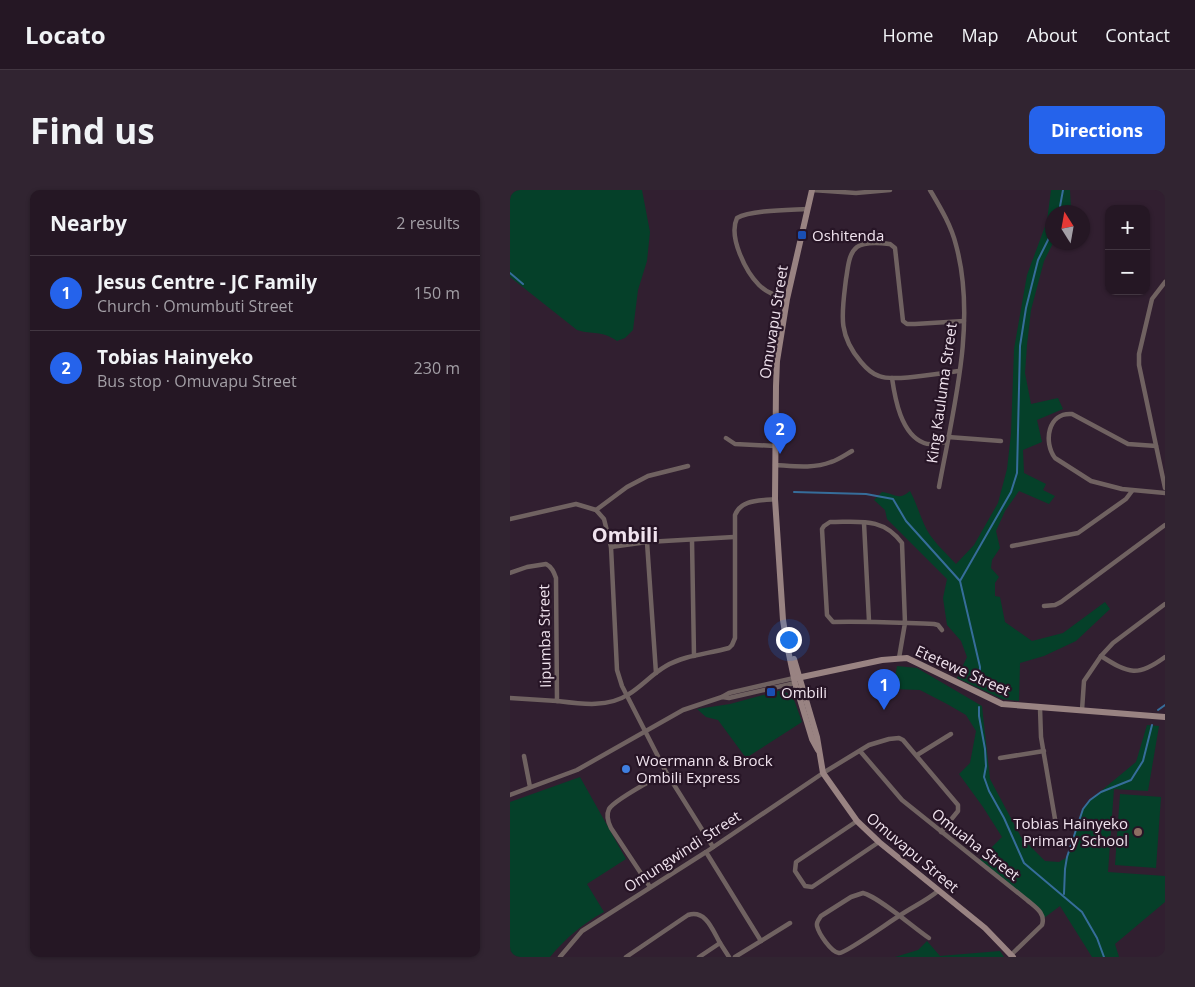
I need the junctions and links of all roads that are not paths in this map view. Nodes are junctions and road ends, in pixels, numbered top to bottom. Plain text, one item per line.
1 (812, 190) edge
2 (890, 190) edge
3 (930, 190) edge
4 (807, 209) junction
5 (1165, 282) edge
6 (787, 299) junction
7 (964, 321) junction
8 (959, 371) junction
9 (892, 378) junction
10 (726, 438) dead end
11 (948, 439) junction
12 (1001, 441) dead end
13 (775, 446) junction
14 (1156, 446) junction
15 (852, 451) dead end
16 (775, 465) junction
17 (688, 466) dead end
18 (939, 487) dead end
19 (1165, 488) edge
20 (1132, 491) junction
21 (1165, 493) edge
22 (775, 499) junction
23 (596, 510) junction
24 (510, 520) edge
25 (864, 522) junction
26 (1165, 525) edge
27 (734, 537) junction
28 (692, 541) junction
29 (648, 542) junction
30 (1012, 546) dead end
31 (611, 547) junction
32 (510, 573) edge
33 (1165, 604) edge
34 (1044, 606) dead end
35 (869, 621) junction
36 (905, 623) junction
37 (942, 630) dead end
38 (694, 656) junction
39 (1101, 656) junction
40 (1165, 657) edge
41 (899, 658) junction
42 (656, 673) junction
43 (797, 680) junction
44 (627, 696) junction
45 (510, 698) edge
46 (557, 701) junction
47 (1040, 708) junction
48 (1082, 710) junction
49 (1165, 717) edge
50 (646, 732) junction
51 (951, 734) dead end
52 (860, 751) junction
53 (1044, 751) junction
54 (918, 755) junction
55 (524, 756) dead end
56 (1000, 758) dead end
57 (666, 772) junction
58 (823, 773) junction
59 (530, 787) junction
60 (510, 795) edge
61 (1055, 819) dead end
62 (856, 821) junction
63 (941, 832) junction
64 (879, 842) junction
65 (713, 848) junction
66 (706, 852) junction
67 (650, 887) junction
68 (938, 891) junction
69 (899, 916) junction
70 (790, 923) dead end
71 (929, 938) dead end
72 (761, 941) junction
73 (720, 944) junction
74 (1012, 956) edge
75 (560, 957) edge
76 (626, 957) edge
77 (700, 957) edge
78 (730, 957) edge
79 (735, 957) edge

1 - 2 street
1 - 4 street, Omuvapu Street
3 - 7 street, King Kauluma Street
4 - 6 street, Omuvapu Street
4 - 6 street
5 - 14 street
6 - 13 street, Omuvapu Street
7 - 8 street, King Kauluma Street
7 - 9 street
8 - 9 street
8 - 11 street, King Kauluma Street
9 - 11 street
10 - 13 street
11 - 12 street
11 - 18 street, King Kauluma Street
13 - 16 street, Omuvapu Street
14 - 19 street
14 - 20 street
15 - 16 street
16 - 22 street, Omuvapu Street
17 - 23 street
20 - 21 street
20 - 30 street
22 - 27 street
22 - 43 street, Omuvapu Street
23 - 24 street
23 - 31 street
25 - 35 street
25 - 35 street
25 - 36 street
26 - 34 street
27 - 28 street
27 - 38 street
28 - 29 street
28 - 38 street
29 - 31 street
29 - 42 street
31 - 44 street
32 - 46 street, Iipumba Street
33 - 39 street
35 - 36 street
36 - 37 street
36 - 41 street
38 - 42 street
39 - 40 street
39 - 48 street
41 - 43 street, Etetewe Street
41 - 47 street, Etetewe Street
42 - 44 street
43 - 50 street, Etetewe Street
43 - 58 street, Omuvapu Street
44 - 46 street
44 - 50 street
45 - 46 street, Iipumba Street
47 - 48 street, Etetewe Street
47 - 53 street
48 - 49 street, Etetewe Street
50 - 57 street
50 - 59 street, Etetewe Street
51 - 54 street
52 - 54 street, Omungwindi Street
52 - 58 street, Omungwindi Street
52 - 63 street, Omuaha Street
53 - 56 street
53 - 61 street
54 - 63 street
55 - 59 street
57 - 65 street
57 - 67 street
58 - 62 street, Omuvapu Street
58 - 65 street, Omungwindi Street
59 - 60 street, Etetewe Street
62 - 64 street, Omuvapu Street
62 - 64 street
63 - 74 street, Omuaha Street
64 - 68 street, Omuvapu Street
65 - 66 street, Omungwindi Street
66 - 67 street, Omungwindi Street
66 - 72 street
67 - 75 street, Omungwindi Street
68 - 69 street
68 - 74 street, Omuvapu Street
69 - 69 street
69 - 71 street
70 - 72 street
72 - 79 street
73 - 76 street
73 - 77 street
73 - 78 street

